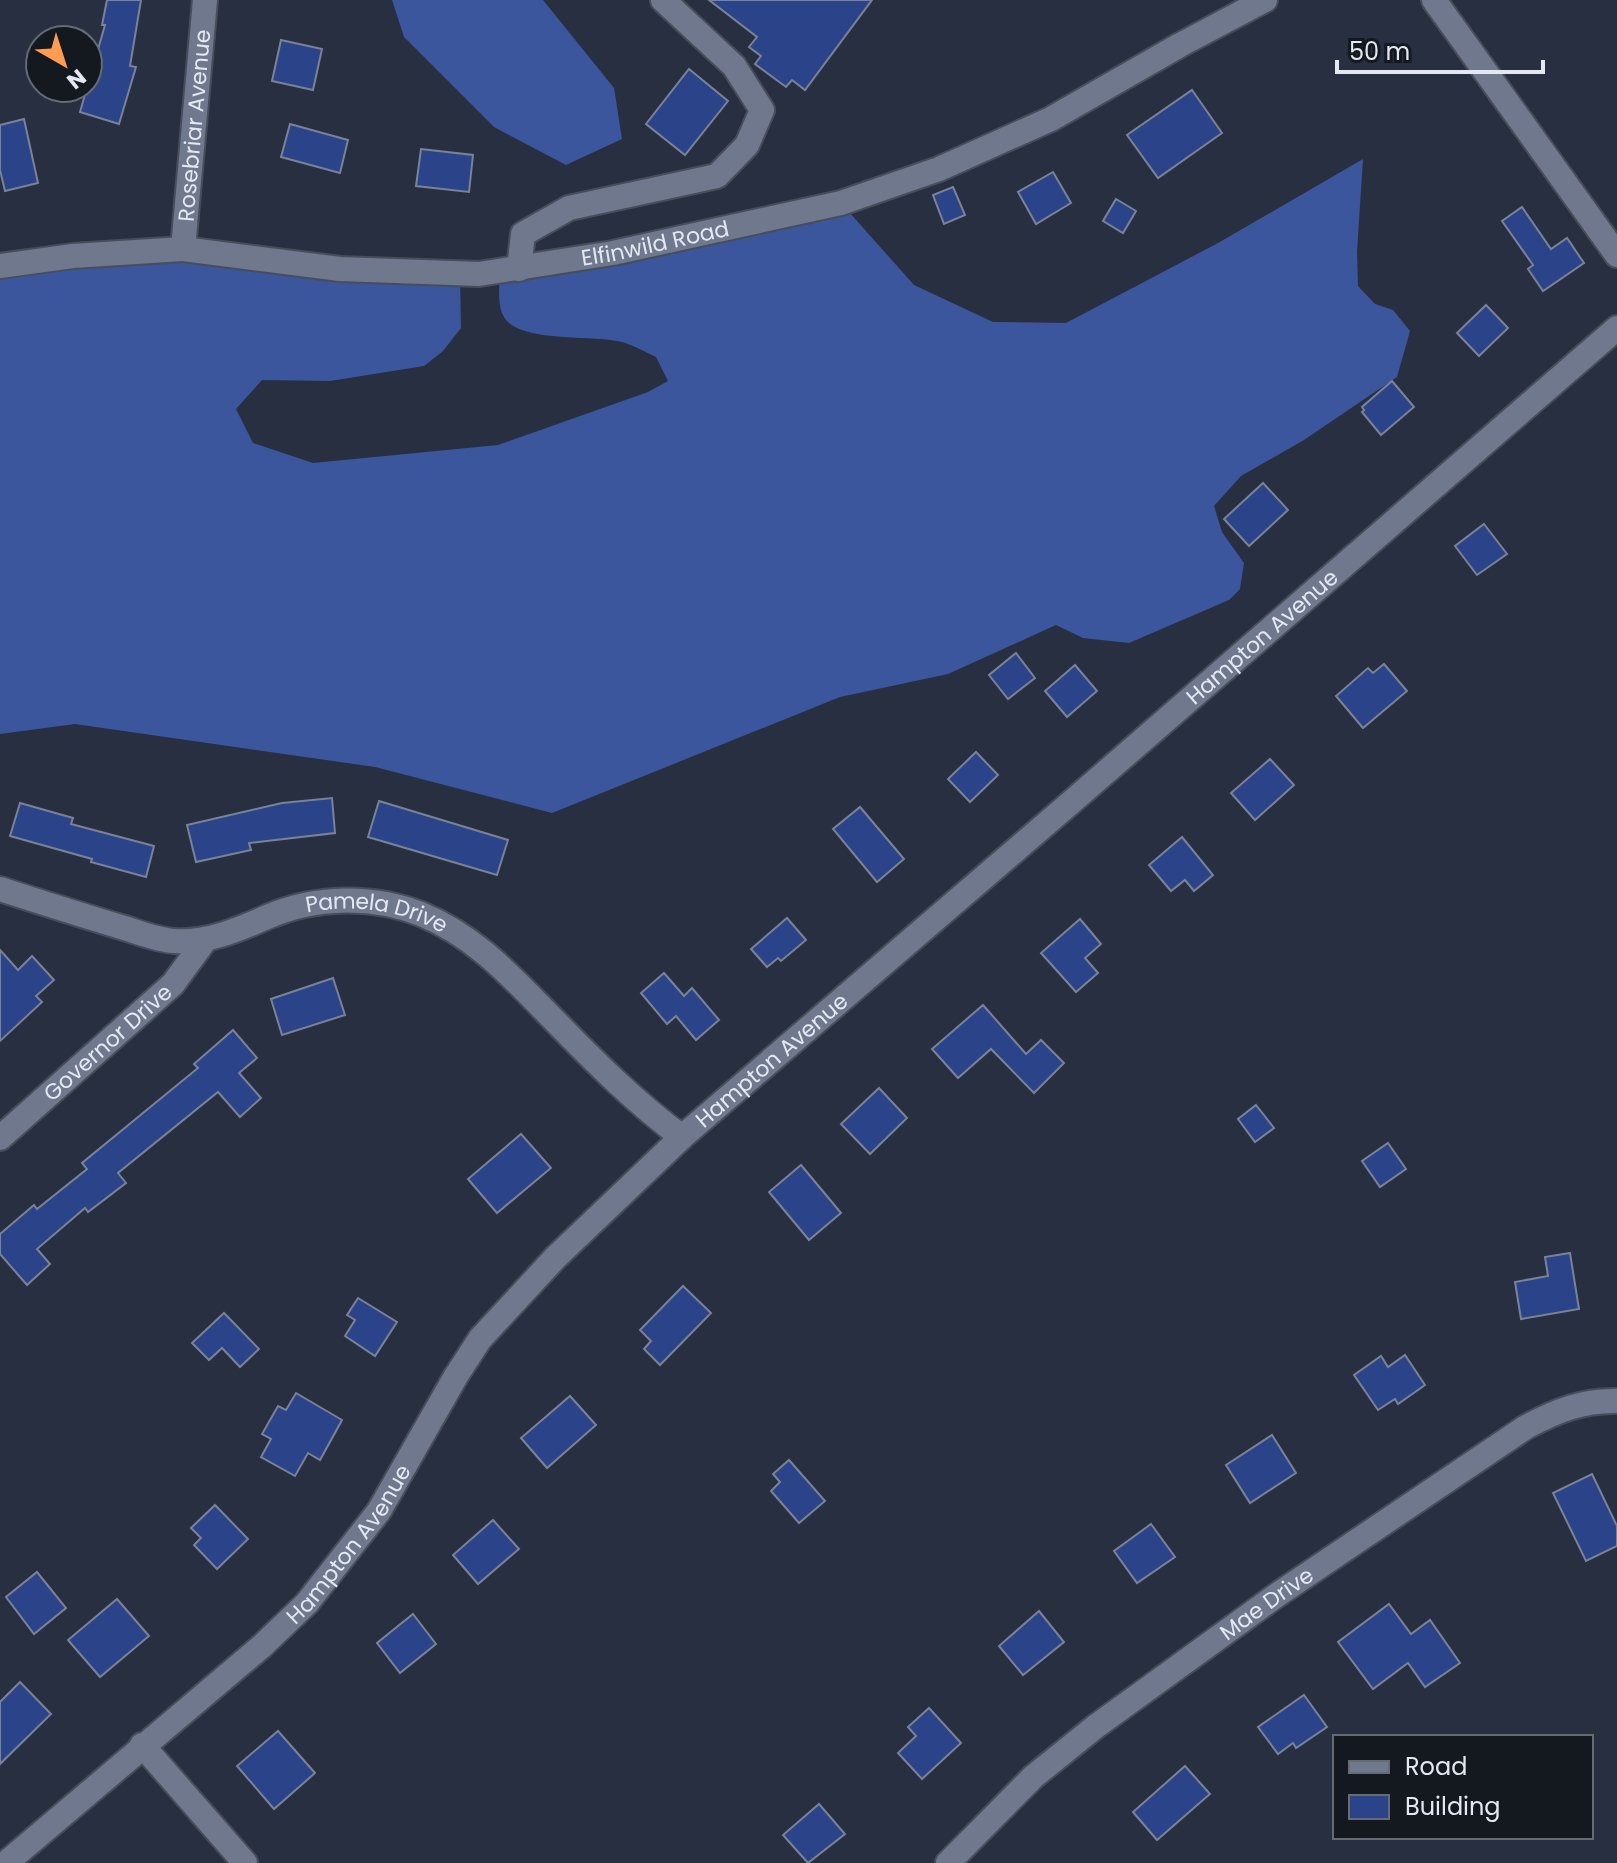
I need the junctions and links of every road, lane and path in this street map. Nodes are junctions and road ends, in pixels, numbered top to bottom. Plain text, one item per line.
1 (205, 0) edge
2 (663, 0) edge
3 (1265, 0) edge
4 (1434, 0) edge
5 (183, 249) junction
6 (1617, 255) edge
7 (0, 266) edge
8 (519, 269) junction
9 (1617, 328) edge
10 (0, 889) edge
11 (206, 939) junction
12 (682, 1137) junction
13 (0, 1138) edge
14 (1617, 1401) edge
15 (142, 1745) junction
16 (6, 1863) edge
17 (245, 1863) edge
18 (948, 1863) edge

1 - 5 street, Rosebriar Avenue
2 - 8 street
3 - 8 street, Elfinwild Road
4 - 6 street
5 - 7 street, Elfinwild Road
5 - 8 street, Elfinwild Road
9 - 12 street, Hampton Avenue
10 - 11 street, Pamela Drive
11 - 12 street, Pamela Drive
11 - 13 street, Governor Drive
12 - 15 street, Hampton Avenue
14 - 18 street, Mae Drive
15 - 16 street, Hampton Avenue
15 - 17 street

